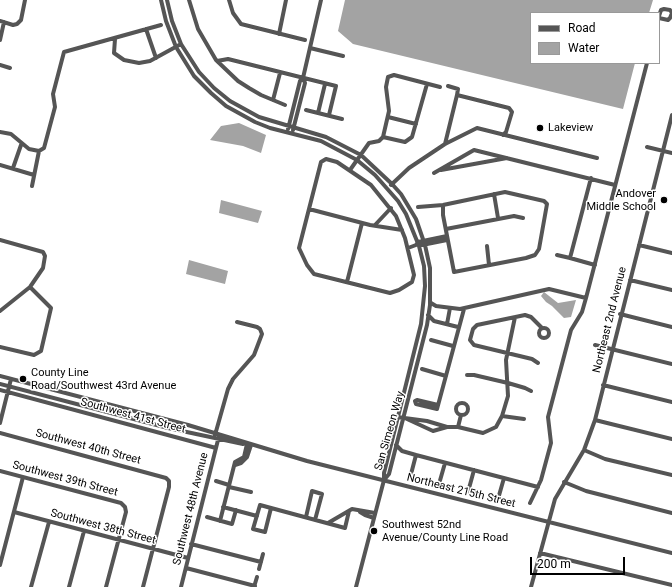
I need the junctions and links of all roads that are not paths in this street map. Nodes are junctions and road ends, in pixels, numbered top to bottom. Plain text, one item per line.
1 (26, 0) edge
2 (161, 0) edge
3 (167, 0) edge
4 (189, 0) edge
5 (229, 0) edge
6 (286, 0) edge
7 (321, 0) edge
8 (2, 22) edge
9 (162, 25) dead end
10 (146, 30) junction
11 (279, 34) junction
12 (115, 38) junction
13 (0, 40) edge
14 (305, 40) dead end
15 (181, 44) junction
16 (176, 47) junction
17 (310, 48) junction
18 (343, 56) dead end
19 (156, 58) junction
20 (217, 62) junction
21 (647, 64) edge
22 (0, 65) edge
23 (10, 68) dead end
24 (280, 73) junction
25 (303, 78) junction
26 (325, 84) junction
27 (427, 84) junction
28 (448, 86) dead end
29 (440, 87) dead end
30 (457, 95) junction
31 (273, 100) junction
32 (286, 105) dead end
33 (306, 110) dead end
34 (318, 113) junction
35 (672, 115) edge
36 (329, 116) junction
37 (388, 117) junction
38 (342, 118) dead end
39 (416, 124) junction
40 (288, 127) junction
41 (293, 128) junction
42 (0, 132) edge
43 (286, 132) junction
44 (292, 134) junction
45 (503, 135) junction
46 (383, 137) junction
47 (21, 144) junction
48 (445, 144) junction
49 (647, 147) dead end
50 (39, 151) junction
51 (662, 151) junction
52 (672, 153) edge
53 (361, 155) junction
54 (507, 158) junction
55 (597, 158) dead end
56 (357, 160) junction
57 (0, 165) edge
58 (13, 168) junction
59 (350, 170) junction
60 (440, 170) junction
61 (434, 173) dead end
62 (34, 175) junction
63 (591, 178) junction
64 (392, 184) junction
65 (615, 185) junction
66 (32, 186) dead end
67 (388, 188) junction
68 (494, 194) junction
69 (443, 204) junction
70 (418, 207) dead end
71 (391, 208) junction
72 (309, 209) junction
73 (498, 218) junction
74 (523, 218) dead end
75 (362, 223) junction
76 (375, 225) junction
77 (446, 229) junction
78 (402, 230) junction
79 (447, 238) junction
80 (0, 240) edge
81 (424, 243) junction
82 (418, 244) junction
83 (639, 244) junction
84 (486, 246) dead end
85 (408, 248) junction
86 (672, 253) edge
87 (557, 255) dead end
88 (570, 258) junction
89 (489, 265) junction
90 (595, 265) junction
91 (630, 280) junction
92 (347, 282) junction
93 (30, 287) junction
94 (672, 290) edge
95 (586, 298) junction
96 (431, 303) junction
97 (436, 306) junction
98 (427, 309) junction
99 (450, 309) junction
100 (0, 310) edge
101 (463, 311) junction
102 (620, 314) junction
103 (429, 316) junction
104 (515, 317) junction
105 (434, 321) junction
106 (238, 322) dead end
107 (428, 323) junction
108 (447, 324) junction
109 (458, 327) junction
110 (672, 327) edge
111 (542, 328) dead end
112 (430, 340) dead end
113 (595, 345) dead end
114 (453, 346) junction
115 (0, 347) edge
116 (612, 349) junction
117 (507, 353) junction
118 (538, 363) dead end
119 (672, 364) edge
120 (422, 369) dead end
121 (467, 375) dead end
122 (0, 376) edge
123 (446, 376) junction
124 (11, 379) junction
125 (508, 383) junction
126 (0, 384) edge
127 (603, 385) junction
128 (9, 387) junction
129 (0, 390) edge
130 (8, 392) junction
131 (531, 392) dead end
132 (672, 402) edge
133 (438, 405) junction
134 (461, 415) dead end
135 (502, 416) junction
136 (397, 417) junction
137 (129, 418) junction
138 (405, 419) junction
139 (524, 420) dead end
140 (594, 420) junction
141 (0, 423) edge
142 (127, 424) junction
143 (447, 427) junction
144 (458, 427) junction
145 (0, 433) edge
146 (217, 436) junction
147 (672, 438) edge
148 (249, 445) junction
149 (396, 445) junction
150 (216, 448) junction
151 (584, 450) junction
152 (416, 455) junction
153 (445, 463) junction
154 (474, 470) junction
155 (0, 471) edge
156 (672, 476) edge
157 (23, 477) junction
158 (410, 478) dead end
159 (504, 478) junction
160 (384, 480) junction
161 (216, 481) dead end
162 (564, 482) junction
163 (439, 484) dead end
164 (229, 486) junction
165 (538, 487) junction
166 (251, 492) dead end
167 (468, 492) dead end
168 (498, 499) dead end
169 (530, 503) dead end
170 (224, 507) junction
171 (271, 508) junction
172 (236, 510) junction
173 (349, 511) junction
174 (14, 512) junction
175 (672, 513) edge
176 (257, 516) junction
177 (374, 516) junction
178 (207, 517) dead end
179 (306, 517) junction
180 (315, 520) junction
181 (220, 521) junction
182 (49, 522) junction
183 (548, 522) junction
184 (328, 523) junction
185 (84, 531) junction
186 (118, 540) junction
187 (191, 544) junction
188 (152, 549) junction
189 (540, 553) junction
190 (672, 553) edge
191 (263, 554) dead end
192 (188, 558) junction
193 (261, 562) junction
194 (0, 566) edge
195 (186, 568) junction
196 (259, 568) dead end
197 (257, 576) dead end
198 (255, 586) edge
199 (672, 586) edge
200 (32, 587) edge
201 (69, 587) edge
202 (106, 587) edge
203 (143, 587) edge
204 (181, 587) edge
205 (356, 587) edge
206 (532, 587) edge

1 - 8 street
2 - 16 street, San Simeon Way
3 - 15 street, San Simeon Way
4 - 20 street
5 - 11 street
6 - 11 street
7 - 17 street
8 - 13 street
9 - 10 street
10 - 12 street
10 - 19 street
11 - 14 street
12 - 19 street
12 - 50 street
15 - 16 street
15 - 40 street, San Simeon Way
16 - 19 street
16 - 43 street, San Simeon Way
17 - 18 street
17 - 25 street
20 - 24 street
20 - 31 street
21 - 65 street
22 - 23 street
24 - 25 street
24 - 31 street
25 - 26 street
25 - 40 street
25 - 41 street
26 - 34 street
26 - 36 street
27 - 29 street
27 - 37 street
27 - 39 street
28 - 30 street
30 - 45 street
30 - 48 street
31 - 32 street
33 - 34 street
34 - 36 street
35 - 51 street, Northeast 2nd Avenue
36 - 38 street
37 - 39 street
37 - 46 street
39 - 46 street
40 - 41 street, San Simeon Way
40 - 43 street
41 - 44 street
41 - 53 street, San Simeon Way
42 - 47 street
43 - 44 street, San Simeon Way
44 - 56 street, San Simeon Way
45 - 48 street
45 - 55 street
46 - 53 street
47 - 50 street
47 - 58 street
48 - 64 street
49 - 51 street
50 - 62 street
51 - 52 street
51 - 83 street, Northeast 2nd Avenue
53 - 56 street
53 - 64 street, San Simeon Way
54 - 60 street
54 - 60 street
54 - 63 street
56 - 59 street
56 - 67 street, San Simeon Way
57 - 58 street
58 - 62 street
59 - 71 street
59 - 72 street
60 - 61 street
62 - 66 street
63 - 65 street
63 - 88 street
64 - 67 street
64 - 81 street, San Simeon Way
65 - 90 street
67 - 82 street, San Simeon Way
68 - 69 street
68 - 73 street
68 - 89 street
69 - 70 street
69 - 77 street
71 - 76 street
71 - 78 street
72 - 75 street
72 - 92 street
73 - 74 street
73 - 77 street
75 - 76 street
75 - 92 street
76 - 78 street
77 - 79 street
78 - 85 street
79 - 81 street
79 - 89 street
80 - 93 street
81 - 82 street
81 - 96 street, San Simeon Way
82 - 85 street
82 - 98 street, San Simeon Way
83 - 86 street
83 - 91 street, Northeast 2nd Avenue
84 - 89 street
85 - 92 street
87 - 88 street
88 - 90 street
90 - 95 street
91 - 94 street
91 - 102 street, Northeast 2nd Avenue
93 - 100 street
93 - 115 street
95 - 101 street
95 - 165 street
96 - 97 street
96 - 98 street, San Simeon Way
97 - 98 street
97 - 99 street
98 - 103 street
98 - 136 street, San Simeon Way
99 - 101 street
99 - 108 street
101 - 109 street
102 - 110 street
102 - 116 street, Northeast 2nd Avenue
103 - 105 street
103 - 107 street, San Simeon Way
104 - 111 street
104 - 117 street
104 - 117 street
105 - 107 street
105 - 108 street
106 - 146 street, Southwest 48th Avenue
107 - 138 street, San Simeon Way
108 - 109 street
109 - 114 street
112 - 114 street
113 - 116 street
114 - 123 street
116 - 119 street
116 - 127 street, Northeast 2nd Avenue
117 - 118 street
117 - 125 street
120 - 123 street
121 - 125 street
122 - 124 street, Northeast 215th Street
123 - 133 street
124 - 128 street
124 - 146 street, Northeast 215th Street
125 - 131 street
125 - 135 street
126 - 128 street, Northeast 215th Street
127 - 132 street
127 - 140 street, Northeast 2nd Avenue
128 - 130 street
128 - 137 street, Northeast 215th Street
129 - 130 street, Southwest 41st Street
130 - 141 street
130 - 142 street, Southwest 41st Street
133 - 133 street
134 - 144 street
135 - 139 street
135 - 144 street
136 - 138 street
136 - 160 street, San Simeon Way
137 - 142 street
137 - 146 street, Northeast 215th Street
138 - 143 street
138 - 143 street
138 - 149 street, San Simeon Way
140 - 147 street
140 - 151 street, Northeast 2nd Avenue
142 - 150 street, Southwest 41st Street
143 - 144 street
145 - 188 street, Southwest 40th Street
146 - 148 street, Northeast 215th Street
146 - 150 street, Southwest 48th Avenue
148 - 160 street, Northeast 215th Street
148 - 164 street
149 - 152 street
149 - 160 street, San Simeon Way
150 - 187 street, Southwest 48th Avenue
151 - 156 street
151 - 162 street, Northeast 2nd Avenue
152 - 153 street
152 - 158 street
153 - 154 street
153 - 163 street
154 - 159 street
154 - 167 street
155 - 157 street, Southwest 39th Street
157 - 174 street
157 - 186 street, Southwest 39th Street
159 - 165 street
159 - 168 street
160 - 177 street
160 - 183 street, Northeast 215th Street
161 - 164 street
162 - 175 street
162 - 183 street, Northeast 2nd Avenue
164 - 166 street
164 - 170 street
165 - 169 street
170 - 172 street
170 - 181 street
171 - 176 street
171 - 176 street
171 - 179 street
172 - 176 street
172 - 181 street
173 - 177 street
173 - 184 street
173 - 184 street
174 - 182 street, Southwest 38th Street
174 - 194 street
177 - 205 street
178 - 181 street
179 - 180 street
179 - 180 street
180 - 184 street
182 - 185 street, Southwest 38th Street
182 - 200 street
183 - 189 street, Northeast 2nd Avenue
183 - 190 street, Northeast 215th Street
185 - 186 street, Southwest 38th Street
185 - 201 street
186 - 188 street, Southwest 38th Street
186 - 202 street
187 - 192 street, Southwest 48th Avenue
187 - 193 street
188 - 192 street, Southwest 38th Street
188 - 203 street
189 - 199 street
189 - 206 street, Northeast 2nd Avenue
191 - 193 street
192 - 195 street, Southwest 48th Avenue
193 - 196 street
195 - 198 street
195 - 204 street, Southwest 48th Avenue
197 - 198 street

